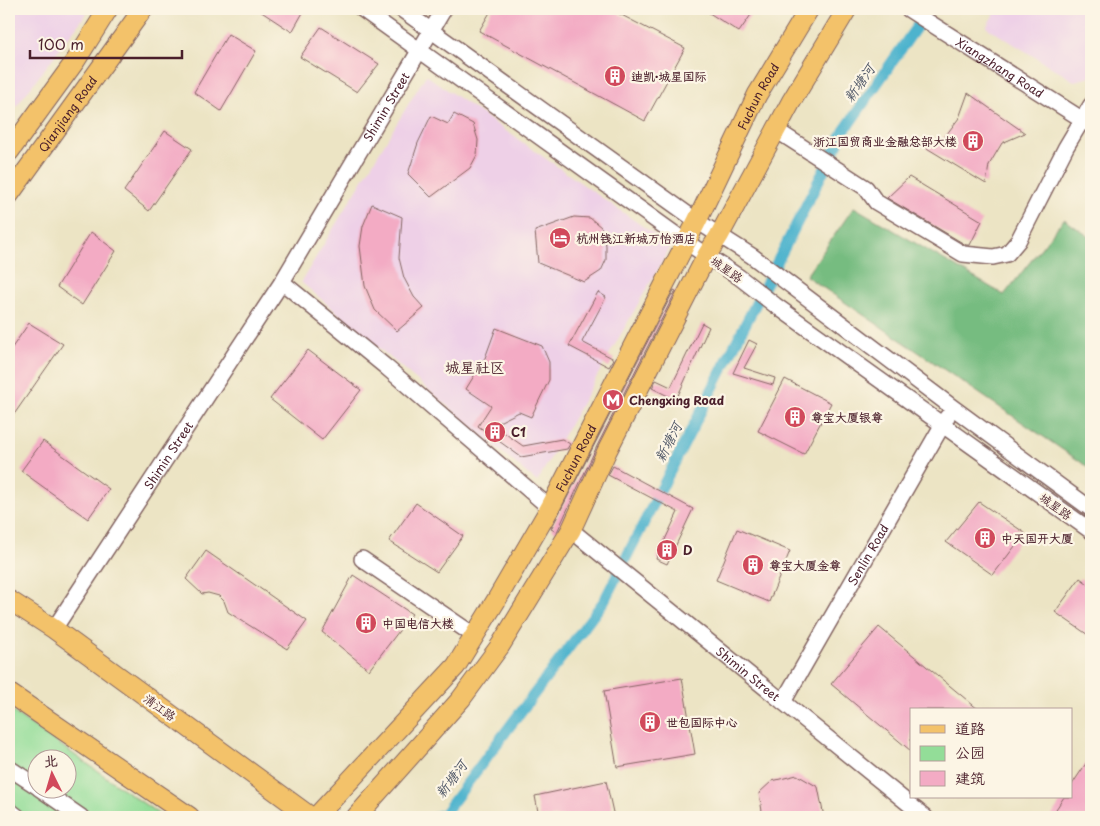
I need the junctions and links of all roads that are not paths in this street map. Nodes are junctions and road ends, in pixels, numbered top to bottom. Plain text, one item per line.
1 (108, 9) edge
2 (143, 9) edge
3 (362, 9) edge
4 (401, 9) edge
5 (444, 9) edge
6 (809, 9) edge
7 (847, 9) edge
8 (911, 10) edge
9 (431, 30) junction
10 (419, 51) junction
11 (1091, 104) edge
12 (1086, 122) edge
13 (776, 130) junction
14 (9, 152) edge
15 (9, 195) edge
16 (697, 221) junction
17 (719, 236) junction
18 (686, 242) junction
19 (707, 255) junction
20 (282, 282) junction
21 (952, 407) junction
22 (944, 425) junction
23 (550, 508) junction
24 (1091, 509) edge
25 (571, 530) junction
26 (1091, 531) edge
27 (362, 559) dead end
28 (9, 600) edge
29 (54, 629) junction
30 (475, 636) junction
31 (9, 693) edge
32 (784, 702) junction
33 (9, 768) edge
34 (28, 781) edge
35 (53, 798) edge
36 (9, 810) edge
37 (18, 817) edge
38 (81, 817) edge
39 (190, 817) edge
40 (310, 817) edge
41 (316, 817) edge
42 (356, 817) edge
43 (925, 817) edge

1 - 14 main road, Qianjiang Road
2 - 15 main road, Qianjiang Road
3 - 10 street, 城星路
4 - 9 street, 城星路
5 - 9 street, Shimin Street
6 - 16 main road, Fuchun Road
7 - 13 main road
8 - 12 street, Xiangzhang Road
9 - 10 street, Shimin Street
9 - 16 street, 城星路
10 - 18 street, 城星路
10 - 20 street, Shimin Street
11 - 12 street
12 - 13 street
13 - 17 main road
16 - 17 street, 城星路
16 - 18 main road, Fuchun Road
17 - 19 main road
17 - 21 street, 城星路
18 - 19 street, 城星路
18 - 23 main road, Fuchun Road
19 - 22 street, 城星路
19 - 25 main road
20 - 23 street
20 - 29 street, Shimin Street
21 - 22 street, Senlin Road
21 - 24 street, 城星路
22 - 26 street, 城星路
22 - 32 street, Senlin Road
23 - 30 main road, Fuchun Road
25 - 32 street, Shimin Street
25 - 42 main road
27 - 30 street
28 - 29 main road, 清江路
29 - 40 main road, 清江路
30 - 41 main road, Fuchun Road
31 - 39 main road
32 - 43 street, Shimin Street
33 - 34 street
35 - 38 street
36 - 37 street

